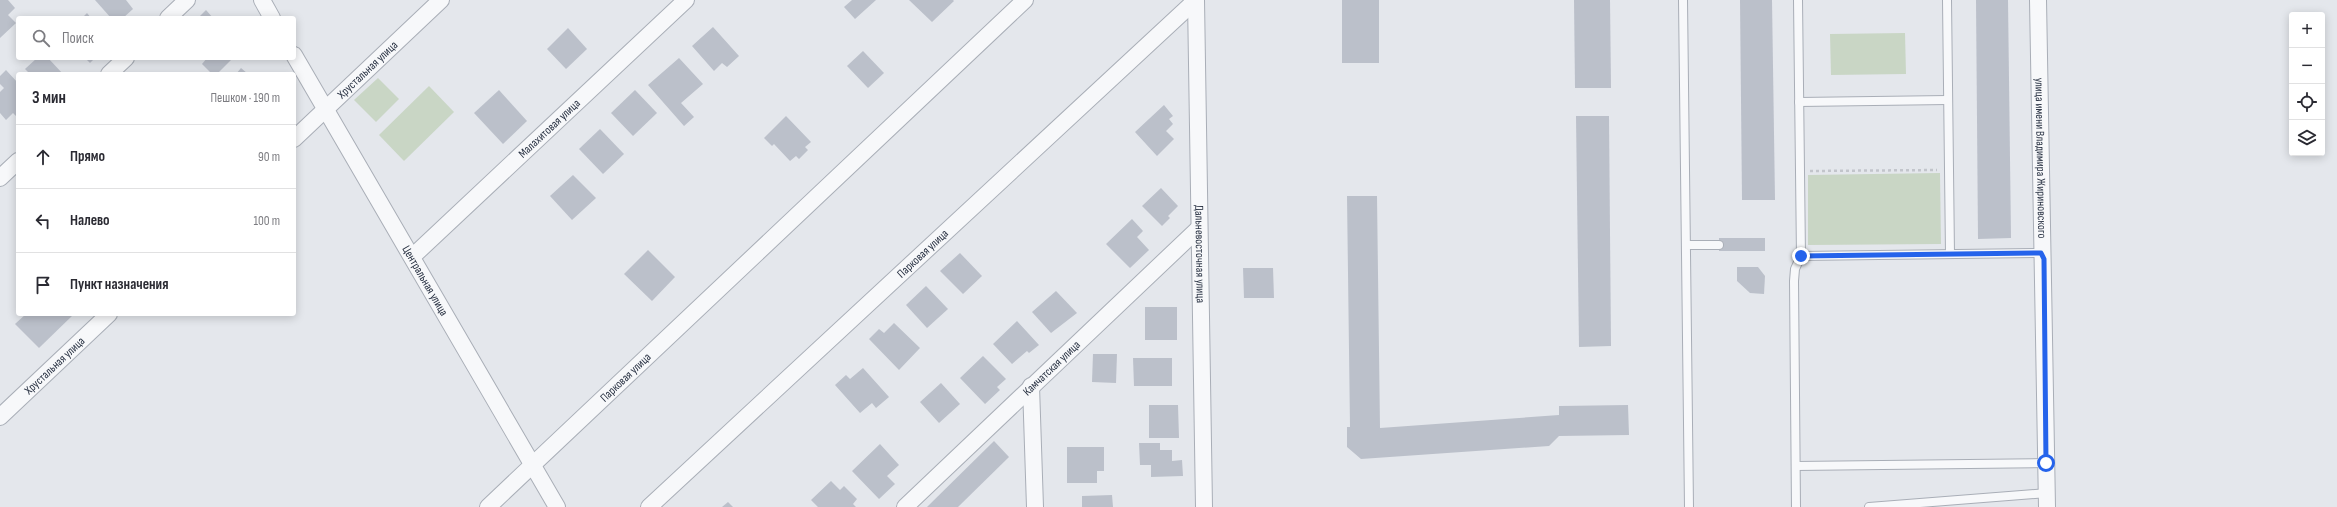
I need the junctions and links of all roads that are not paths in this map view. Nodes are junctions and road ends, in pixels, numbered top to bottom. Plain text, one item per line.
1 (187, 0) edge
2 (262, 0) edge
3 (441, 0) edge
4 (686, 0) edge
5 (1025, 0) edge
6 (1196, 0) edge
7 (1683, 0) edge
8 (1798, 0) edge
9 (1947, 0) edge
10 (2038, 0) edge
11 (170, 16) edge
12 (271, 16) edge
13 (296, 58) edge
14 (124, 60) edge
15 (111, 72) edge
16 (1948, 100) junction
17 (1799, 102) junction
18 (325, 109) junction
19 (296, 137) edge
20 (16, 163) edge
21 (0, 178) edge
22 (1199, 228) junction
23 (1686, 245) junction
24 (1719, 245) dead end
25 (2041, 253) junction
26 (1950, 254) junction
27 (1801, 256) junction
28 (412, 257) junction
29 (107, 316) edge
30 (1031, 386) junction
31 (0, 417) edge
32 (2046, 463) junction
33 (532, 465) junction
34 (1796, 466) junction
35 (2047, 500) edge
36 (488, 507) edge
37 (557, 507) edge
38 (648, 507) edge
39 (905, 507) edge
40 (1035, 507) edge
41 (1204, 507) edge
42 (1689, 507) edge
43 (1796, 507) edge
44 (1869, 507) edge

1 - 11 street
2 - 12 street
3 - 18 street, Хрустальная улица
4 - 28 street, Малахитовая улица
5 - 33 street, Парковая улица
6 - 22 street, Дальневосточная улица
6 - 38 street, Парковая улица
7 - 23 lane
8 - 17 lane
9 - 16 lane
10 - 25 street, улица имени Владимира Жириновского
13 - 18 street, Центральная улица
14 - 15 street
16 - 17 lane
16 - 26 lane
17 - 27 lane
18 - 19 street, Хрустальная улица
18 - 28 street, Центральная улица
20 - 21 street
22 - 30 street, Камчатская улица
22 - 41 street, Дальневосточная улица
23 - 24 lane
23 - 42 lane
25 - 26 lane
25 - 32 street, улица имени Владимира Жириновского
26 - 27 lane
27 - 34 lane
28 - 33 street, Центральная улица
29 - 31 street, Хрустальная улица
30 - 39 street, Камчатская улица
30 - 40 street
32 - 34 lane
32 - 35 street, улица имени Владимира Жириновского
33 - 36 street, Парковая улица
33 - 37 street, Центральная улица
34 - 43 lane
35 - 44 lane

